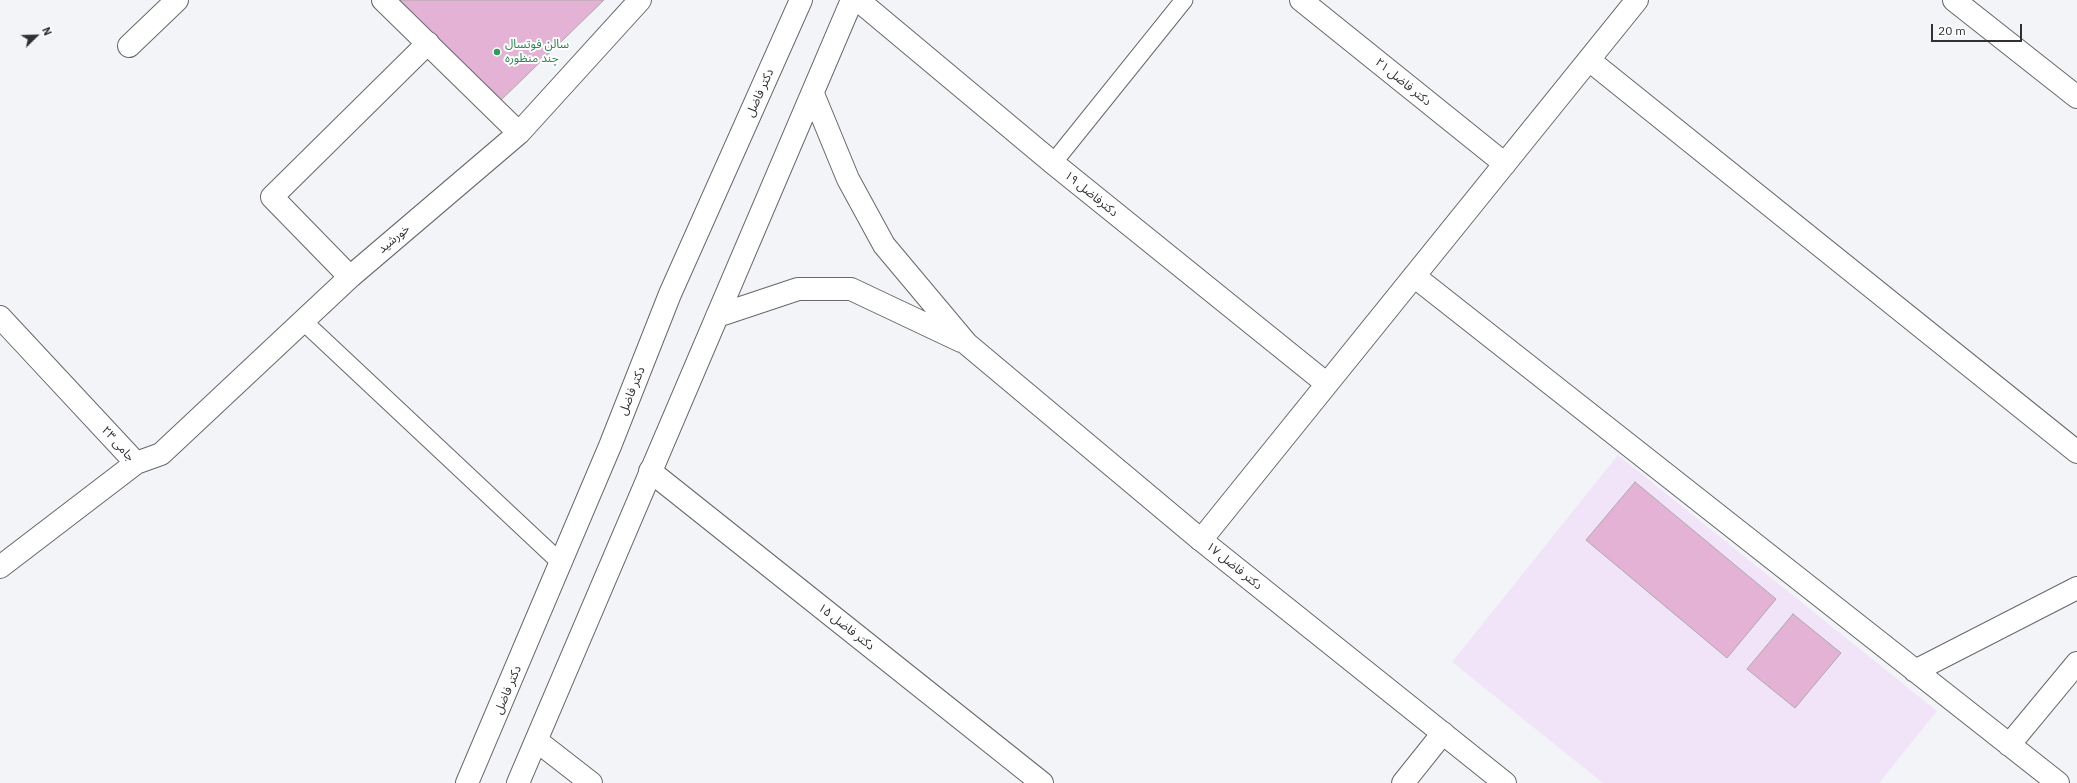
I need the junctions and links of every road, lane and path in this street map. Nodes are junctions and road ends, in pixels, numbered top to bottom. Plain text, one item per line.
1 (177, 0) edge
2 (383, 0) edge
3 (640, 0) edge
4 (801, 0) edge
5 (852, 0) edge
6 (858, 0) edge
7 (1184, 0) edge
8 (1302, 0) edge
9 (1637, 0) edge
10 (1954, 0) edge
11 (428, 43) junction
12 (130, 46) dead end
13 (1589, 60) junction
14 (812, 94) junction
15 (2077, 97) edge
16 (519, 133) junction
17 (1053, 163) junction
18 (1505, 164) junction
19 (1414, 276) junction
20 (350, 277) junction
21 (717, 316) junction
22 (0, 317) edge
23 (303, 321) junction
24 (967, 344) junction
25 (1327, 384) junction
26 (2077, 452) edge
27 (136, 464) junction
28 (650, 471) junction
29 (1201, 540) junction
30 (561, 563) junction
31 (0, 568) edge
32 (2077, 588) edge
33 (2077, 663) edge
34 (1915, 671) junction
35 (1443, 733) junction
36 (537, 740) junction
37 (2009, 745) junction
38 (467, 783) edge
39 (518, 783) edge
40 (591, 783) edge
41 (1042, 783) edge
42 (1403, 783) edge
43 (1505, 783) edge
44 (2058, 783) edge

1 - 12 street
2 - 11 street
3 - 16 street, خورشید
4 - 30 street, دکتر فاضل
5 - 14 street
6 - 17 street, دکترفاضل ۱۹
7 - 17 lane
8 - 18 street, دکتر فاضل ۲۱
9 - 13 street
10 - 15 street
11 - 16 street
11 - 20 street
13 - 18 street
13 - 26 street
14 - 21 street
14 - 24 street
16 - 20 street, خورشید
17 - 25 street, دکترفاضل ۱۹
18 - 19 street
19 - 25 street
19 - 34 street
20 - 23 street, خورشید
21 - 24 street
21 - 28 street
22 - 27 street, جامی ۲۳
23 - 27 street, خورشید
23 - 30 lane
24 - 29 street, دکتر فاضل ۱۷
25 - 29 street
27 - 31 street, جامی ۲۳
28 - 36 street
28 - 41 street, دکتر فاضل ۱۵
29 - 35 street, دکتر فاضل ۱۷
30 - 38 street, دکتر فاضل
32 - 34 street
33 - 37 street
34 - 37 street
35 - 42 street
35 - 43 street, دکتر فاضل ۱۷
36 - 39 street
36 - 40 street
37 - 44 street

